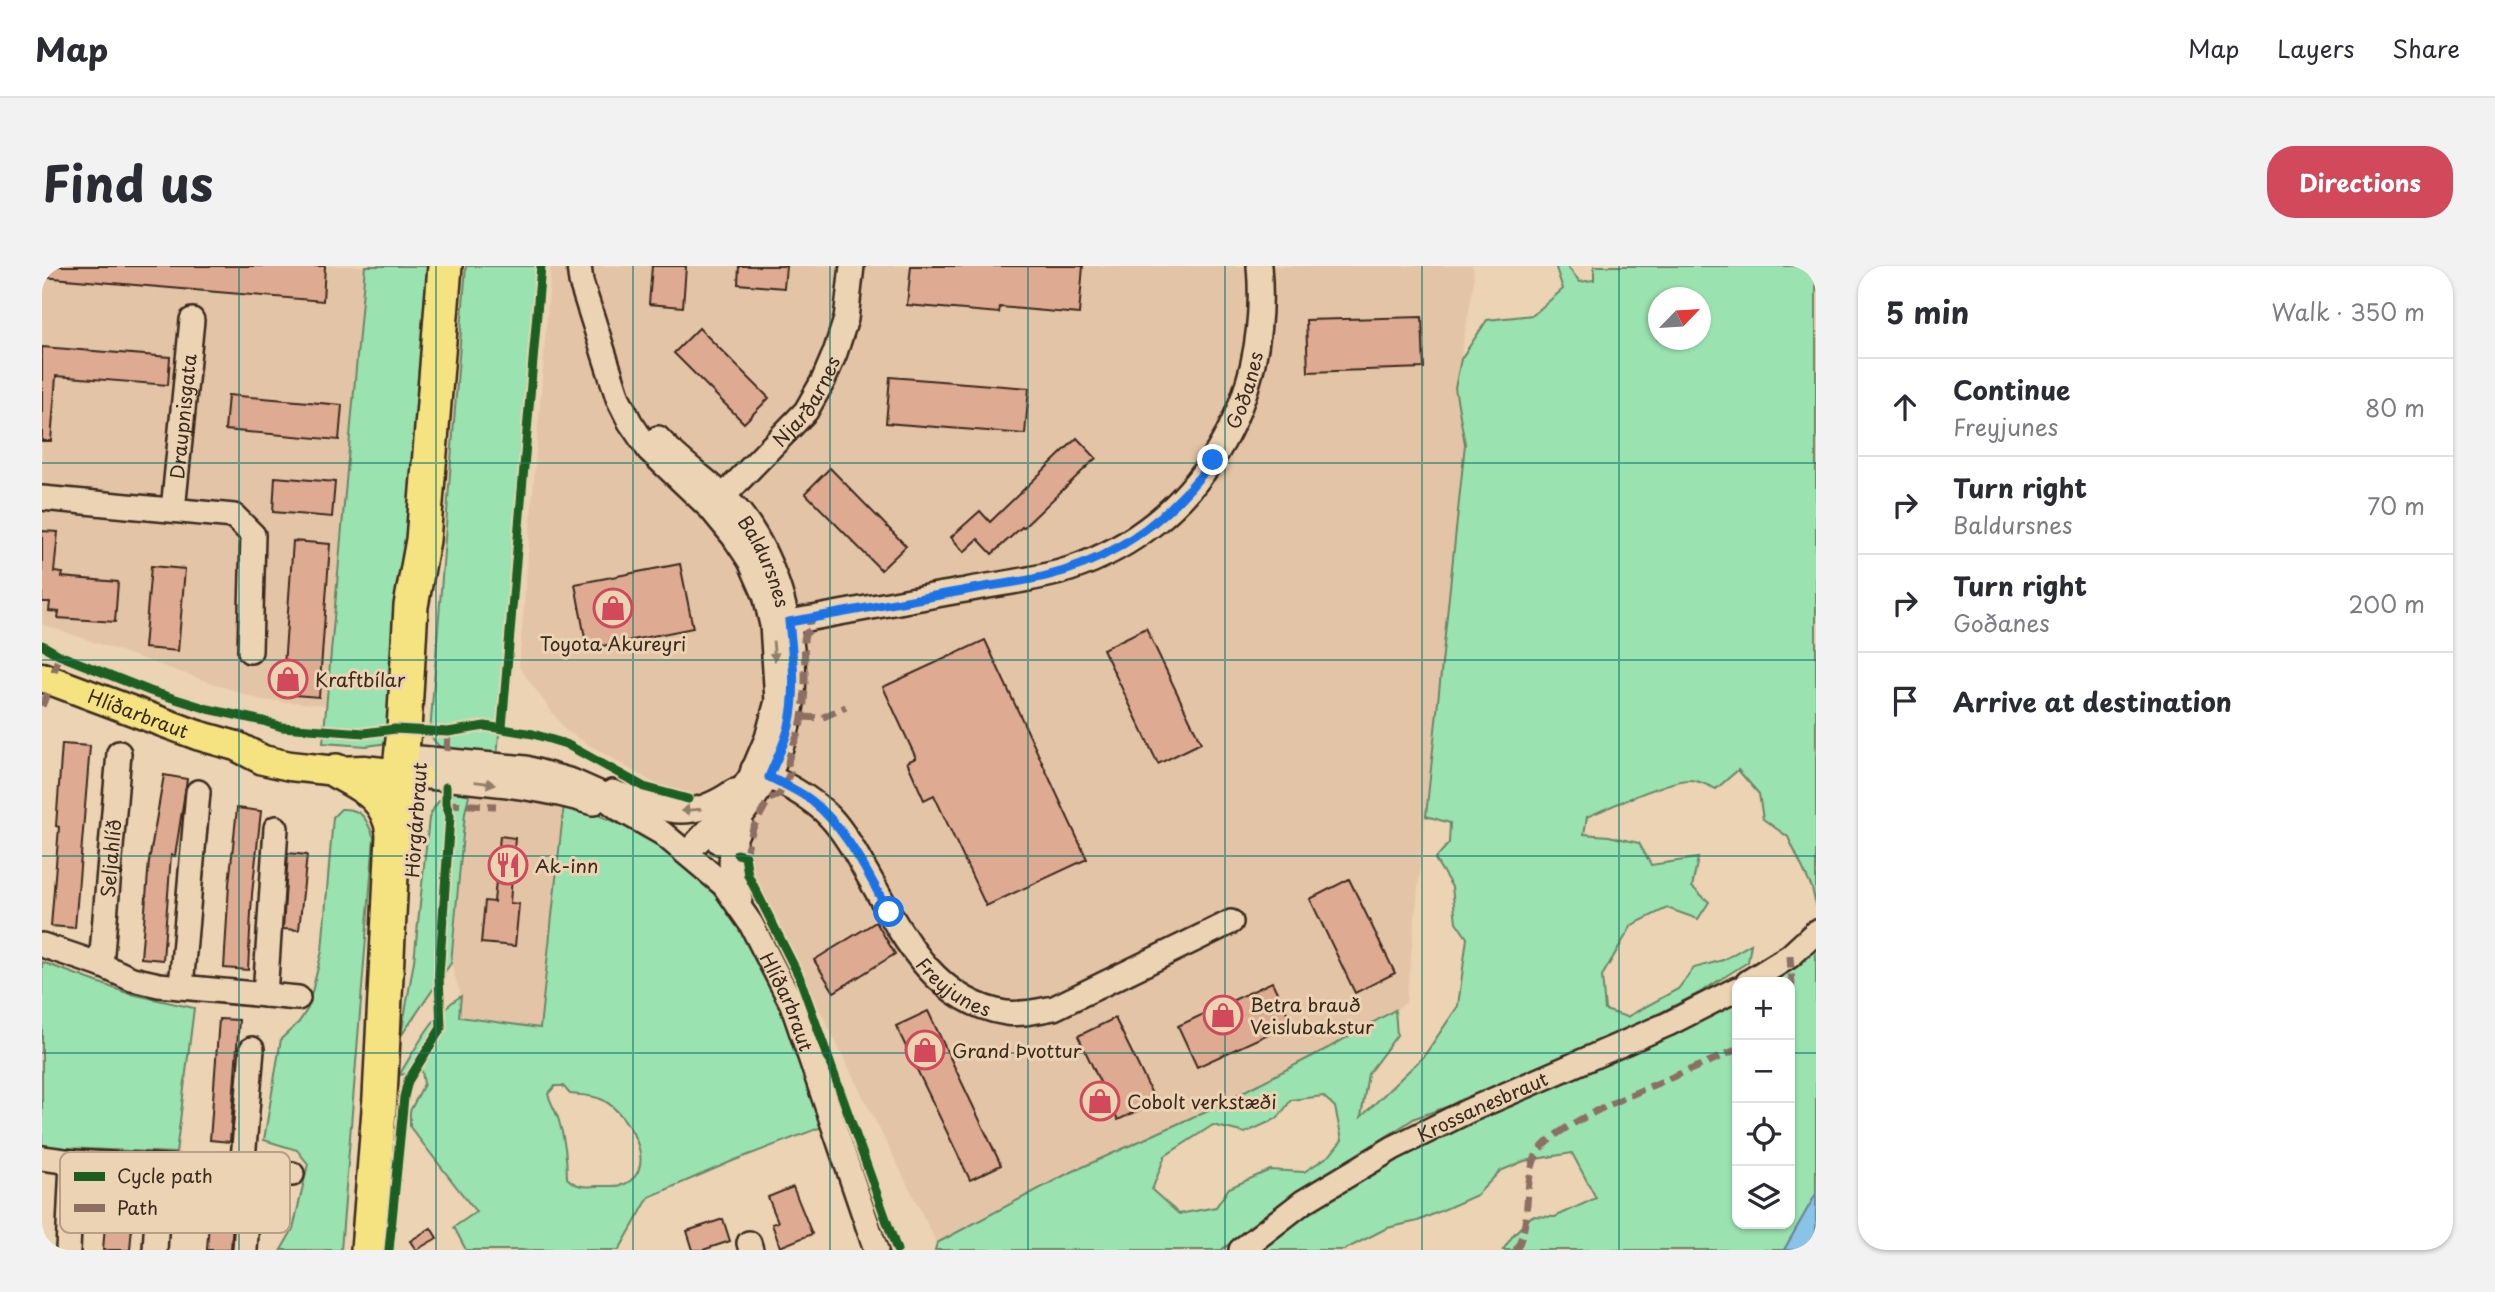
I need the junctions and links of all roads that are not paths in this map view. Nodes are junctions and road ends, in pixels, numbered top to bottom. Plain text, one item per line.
1 (445, 266) edge
2 (579, 266) edge
3 (852, 266) edge
4 (1259, 266) edge
5 (192, 320) dead end
6 (42, 498) edge
7 (717, 502) junction
8 (173, 510) junction
9 (789, 622) junction
10 (250, 651) dead end
11 (42, 677) edge
12 (236, 746) junction
13 (119, 752) dead end
14 (409, 766) junction
15 (336, 771) junction
16 (757, 774) junction
17 (572, 781) junction
18 (198, 792) dead end
19 (753, 803) junction
20 (620, 808) junction
21 (276, 828) dead end
22 (393, 835) junction
23 (693, 858) junction
24 (1231, 922) dead end
25 (751, 924) junction
26 (1816, 932) edge
27 (42, 945) edge
28 (101, 965) junction
29 (1756, 977) edge
30 (181, 987) junction
31 (1732, 992) edge
32 (265, 995) junction
33 (298, 998) dead end
34 (252, 1049) dead end
35 (380, 1097) junction
36 (247, 1152) edge
37 (42, 1158) edge
38 (60, 1160) edge
39 (368, 1250) edge
40 (876, 1250) edge
41 (1241, 1250) edge

1 - 14 highway, Hörgárbraut
2 - 7 street, Baldursnes
3 - 7 street, Njarðarnes
4 - 9 street, Goðanes
5 - 8 street, Draupnisgata
6 - 8 street
7 - 9 street, Baldursnes
7 -> 16 street, Baldursnes
8 - 10 street
9 - 16 street, Baldursnes
11 - 12 main road, Hlíðarbraut
12 - 14 main road, Hlíðarbraut
12 - 15 main road, Hlíðarbraut
13 - 28 street, Seljahlíð
14 - 15 main road, Hlíðarbraut
14 - 17 street, Hlíðarbraut
14 -> 20 street, Hlíðarbraut
14 - 22 highway, Hörgárbraut
14 - 35 highway, Hörgárbraut
15 - 22 highway
16 -> 17 street
16 - 19 street, Baldursnes
16 - 23 street, Baldursnes
16 - 24 street, Freyjunes
17 - 20 street, Hlíðarbraut
18 - 30 street
19 - 23 street, Baldursnes
19 - 25 street
20 - 23 street, Hlíðarbraut
21 - 32 street
22 - 35 highway, Hörgárbraut
23 - 25 street, Hlíðarbraut
25 - 40 street, Hlíðarbraut
26 - 29 street
27 - 28 street
28 - 30 street
30 - 32 street
31 - 41 street, Krossanesbraut
32 - 33 street
34 - 36 street
35 - 39 highway, Hörgárbraut
37 - 38 street

